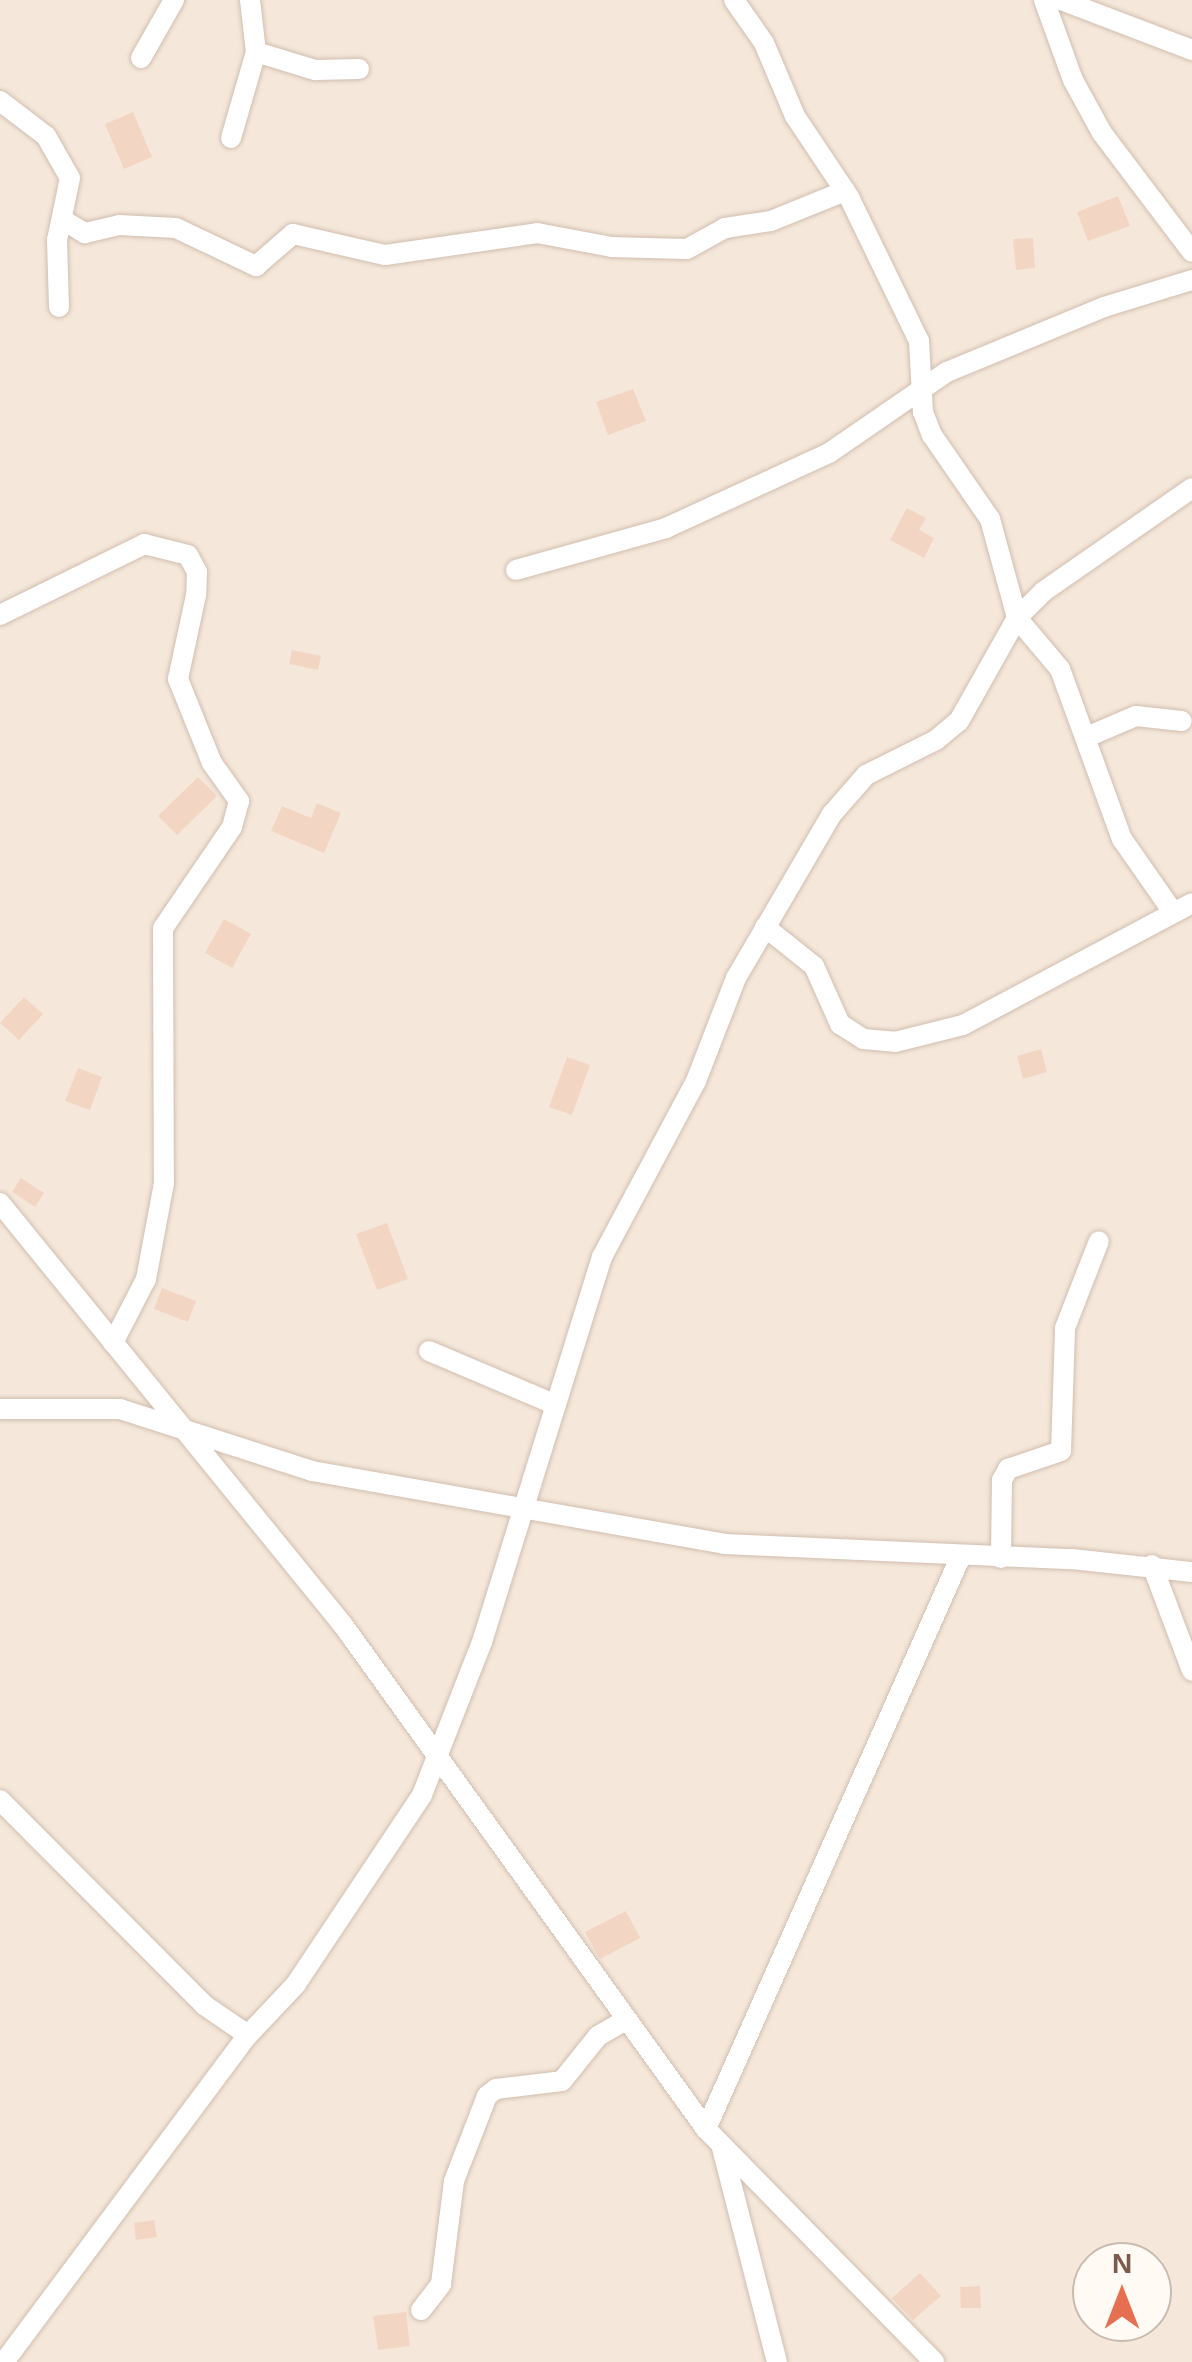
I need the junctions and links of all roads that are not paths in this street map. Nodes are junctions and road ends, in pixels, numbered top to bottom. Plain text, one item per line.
1 (174, 0) edge
2 (250, 0) edge
3 (734, 0) edge
4 (1044, 0) edge
5 (1061, 0) edge
6 (1192, 50) edge
7 (256, 52) junction
8 (141, 58) dead end
9 (360, 70) dead end
10 (0, 101) edge
11 (231, 138) dead end
12 (845, 191) junction
13 (63, 220) junction
14 (1192, 252) edge
15 (1192, 280) edge
16 (59, 307) dead end
17 (922, 386) junction
18 (1192, 488) edge
19 (516, 570) dead end
20 (0, 616) edge
21 (1018, 618) junction
22 (1182, 722) dead end
23 (1089, 736) junction
24 (1186, 909) edge
25 (765, 926) junction
26 (0, 1202) edge
27 (1099, 1241) dead end
28 (113, 1343) junction
29 (428, 1351) dead end
30 (556, 1406) junction
31 (0, 1408) edge
32 (173, 1421) junction
33 (521, 1504) junction
34 (960, 1558) junction
35 (1001, 1558) junction
36 (1152, 1566) junction
37 (1192, 1572) edge
38 (1192, 1671) edge
39 (435, 1758) junction
40 (0, 1800) edge
41 (626, 2020) junction
42 (248, 2035) junction
43 (706, 2129) junction
44 (721, 2146) junction
45 (421, 2310) dead end
46 (4, 2362) edge
47 (777, 2362) edge
48 (934, 2362) edge

1 - 8 street
2 - 7 street
3 - 12 street
4 - 14 street
5 - 6 street
7 - 9 street
7 - 11 street
10 - 13 street
12 - 13 street
12 - 17 street
13 - 16 street
15 - 17 street
17 - 19 street
17 - 21 street
18 - 21 street
20 - 28 street
21 - 23 street
21 - 25 street
22 - 23 street
23 - 24 street
24 - 25 street
25 - 30 street
26 - 28 street
27 - 35 street
28 - 32 street
29 - 30 street
30 - 33 street
31 - 32 street
32 - 33 street
32 - 39 street
33 - 34 street
33 - 39 street
34 - 35 street
34 - 43 street
35 - 36 street
36 - 37 street
36 - 38 street
39 - 41 street
39 - 42 street
40 - 42 street
41 - 43 street
41 - 45 street
42 - 46 street
43 - 44 street
44 - 47 street
44 - 48 street

